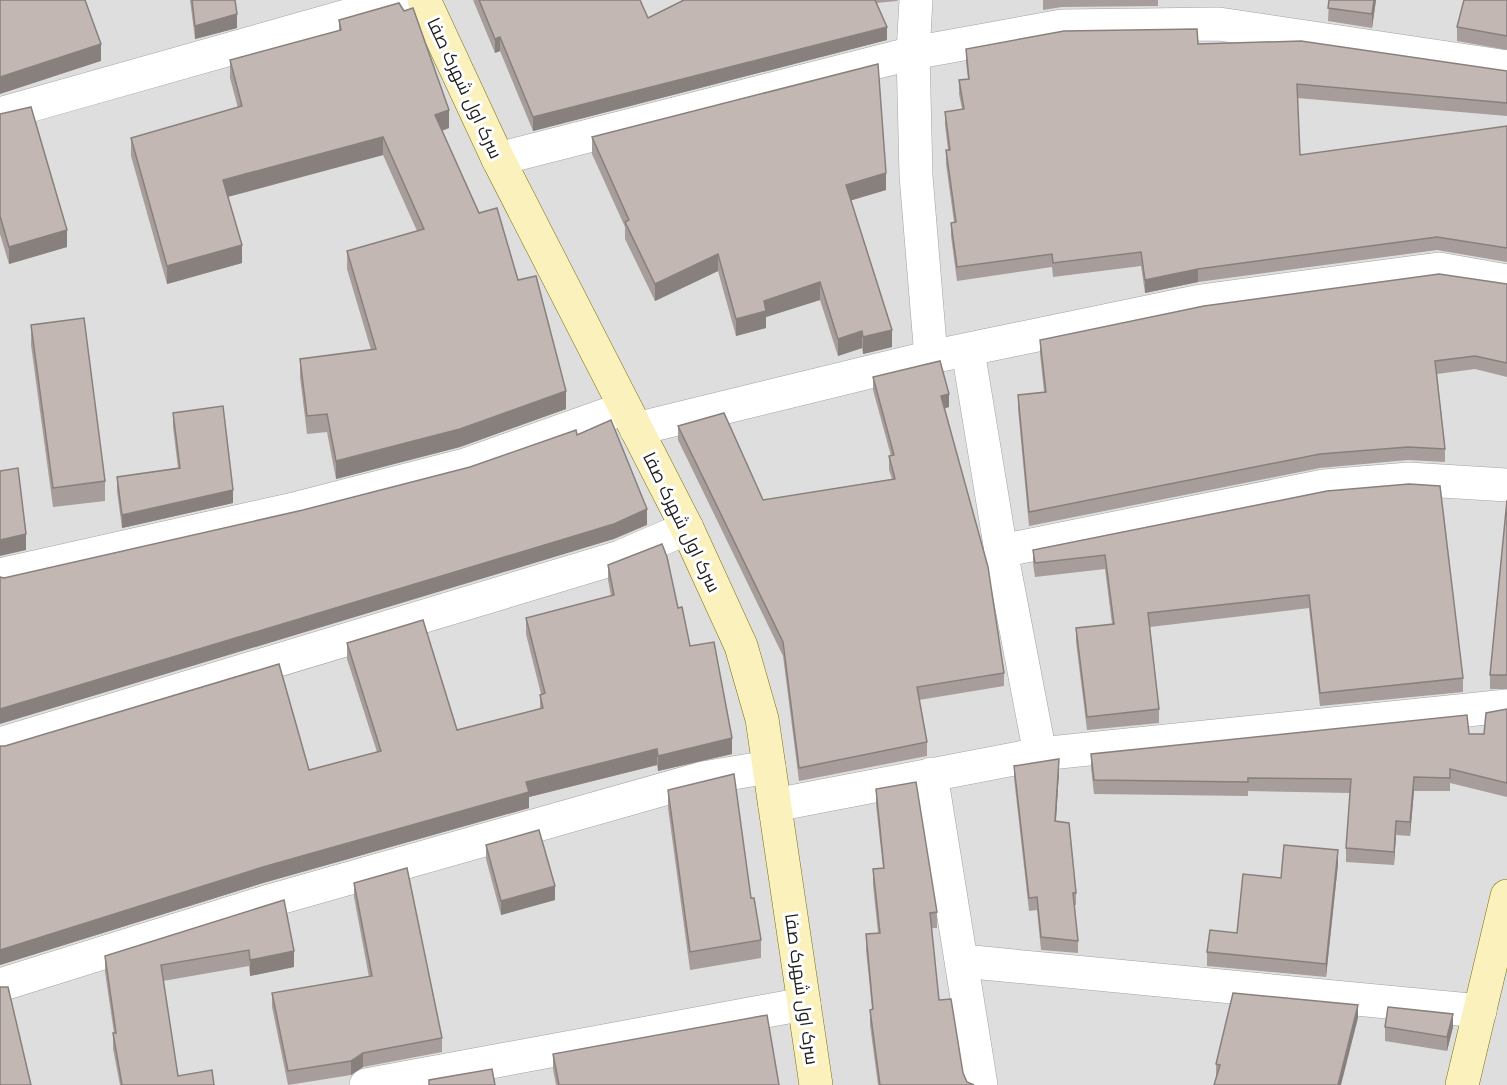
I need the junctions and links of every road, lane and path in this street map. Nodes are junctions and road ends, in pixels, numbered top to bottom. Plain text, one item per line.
1 (403, 0) edge
2 (424, 0) edge
3 (916, 0) edge
4 (913, 53) junction
5 (1507, 67) edge
6 (0, 114) edge
7 (498, 159) junction
8 (1507, 281) edge
9 (968, 351) junction
10 (931, 357) junction
11 (631, 418) junction
12 (1507, 485) edge
13 (687, 528) junction
14 (1001, 551) junction
15 (0, 575) edge
16 (1507, 706) edge
17 (0, 744) edge
18 (1040, 754) junction
19 (769, 767) junction
20 (931, 774) junction
21 (775, 805) junction
22 (1507, 896) edge
23 (962, 961) junction
24 (0, 985) edge
25 (804, 1004) junction
26 (1480, 1011) junction
27 (366, 1085) edge
28 (816, 1085) edge
29 (981, 1085) edge
30 (1462, 1085) edge

1 - 6 street
2 - 7 street, سرک اول شهرک صفا
3 - 4 street
4 - 5 street
4 - 7 street
4 - 10 street
7 - 11 street, سرک اول شهرک صفا
8 - 9 street
9 - 10 street
9 - 14 street
10 - 11 street
11 - 13 street, سرک اول شهرک صفا
11 - 15 street
12 - 14 street
13 - 17 street
13 - 19 street, سرک اول شهرک صفا
14 - 18 street
16 - 18 street
18 - 20 street
19 - 21 street, سرک اول شهرک صفا
19 - 24 street
20 - 21 street
20 - 23 street
21 - 25 street, سرک اول شهرک صفا
22 - 26 street
23 - 26 street
23 - 29 street
25 - 27 street
25 - 28 street, سرک اول شهرک صفا
26 - 30 street

